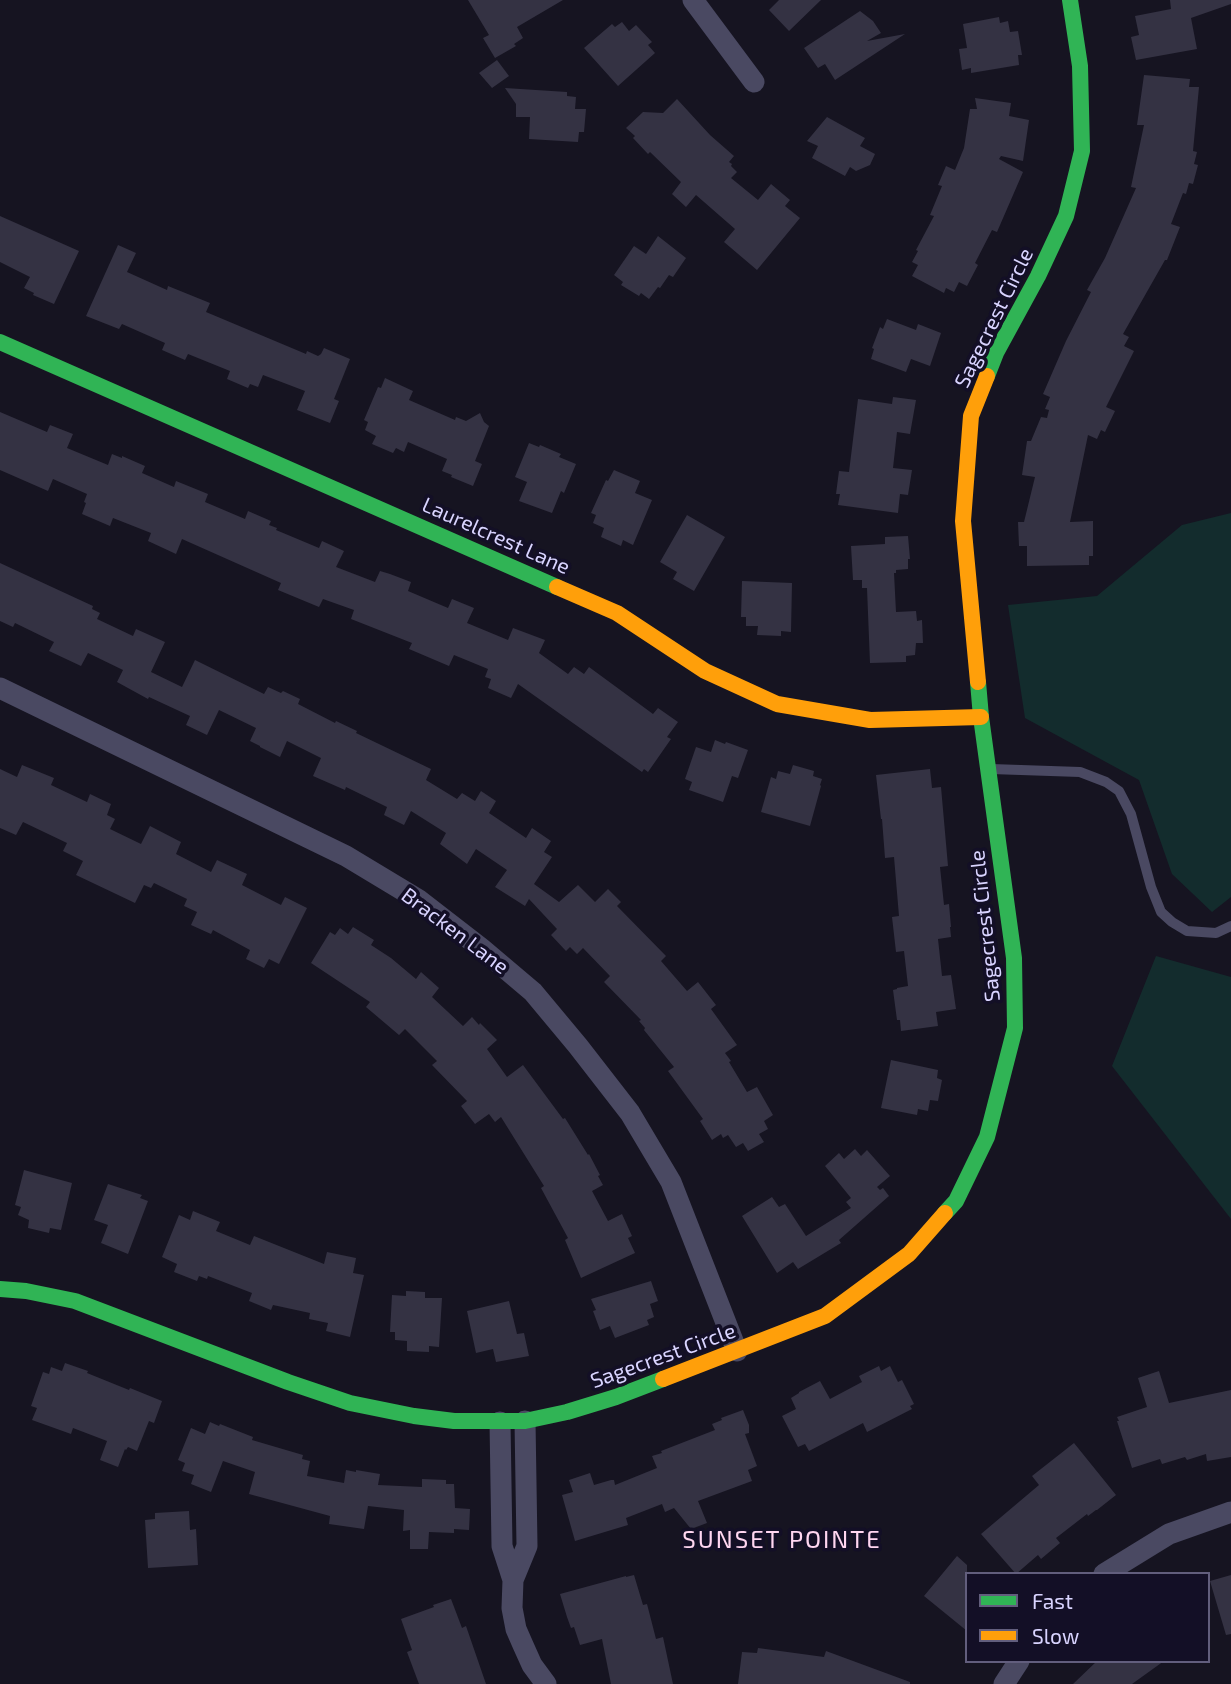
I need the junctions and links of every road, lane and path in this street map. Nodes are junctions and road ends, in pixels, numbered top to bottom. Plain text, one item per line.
1 (693, 0) edge
2 (1070, 0) edge
3 (754, 82) dead end
4 (0, 342) edge
5 (0, 688) edge
6 (981, 717) junction
7 (988, 769) junction
8 (1231, 926) edge
9 (0, 1289) edge
10 (737, 1351) junction
11 (525, 1421) junction
12 (499, 1422) junction
13 (1231, 1512) edge
14 (1107, 1572) edge
15 (513, 1580) junction
16 (1018, 1663) edge
17 (546, 1684) edge
18 (1004, 1684) edge

1 - 3 street
2 - 6 street, Sagecrest Circle
4 - 6 street, Laurelcrest Lane
5 - 10 street, Bracken Lane
6 - 7 street, Sagecrest Circle
7 - 8 lane
7 - 10 street, Sagecrest Circle
9 - 12 street, Sagecrest Circle
10 - 11 street, Sagecrest Circle
11 - 12 street, Sagecrest Circle
11 - 15 street
12 - 15 street
13 - 14 street
15 - 17 street
16 - 18 street

